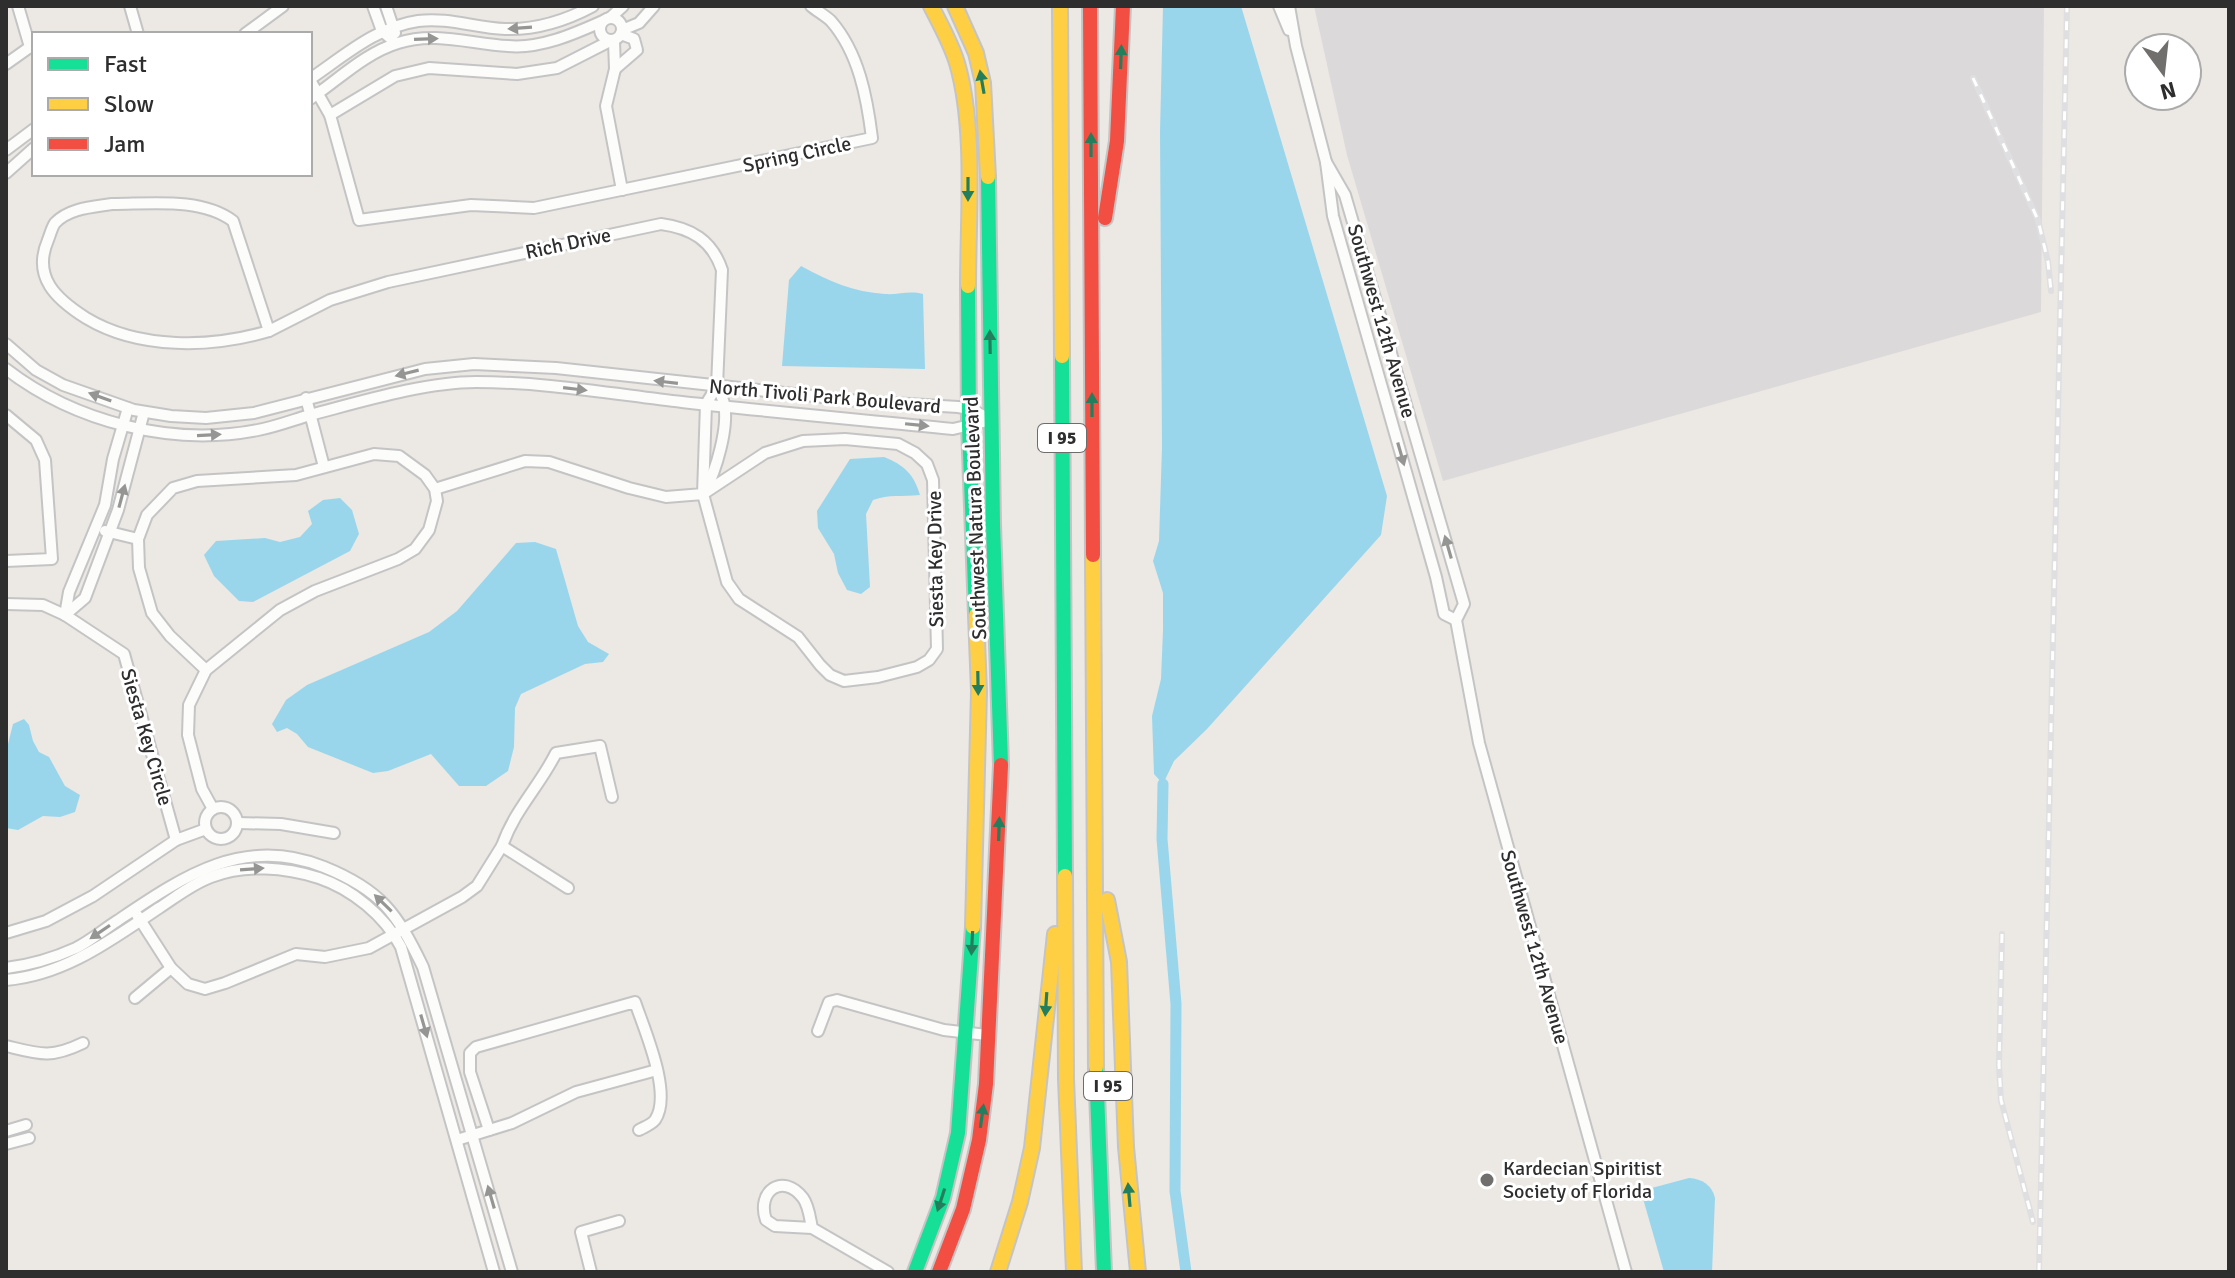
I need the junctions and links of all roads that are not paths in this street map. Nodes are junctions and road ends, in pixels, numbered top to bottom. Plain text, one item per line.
1 (18, 6) edge
2 (130, 6) edge
3 (283, 6) edge
4 (373, 6) edge
5 (386, 6) edge
6 (595, 6) edge
7 (623, 6) edge
8 (654, 6) edge
9 (811, 6) edge
10 (931, 6) edge
11 (955, 6) edge
12 (1060, 6) edge
13 (1072, 6) edge
14 (1090, 6) edge
15 (1103, 6) edge
16 (1123, 6) edge
17 (1279, 6) edge
18 (1289, 6) edge
19 (606, 20) junction
20 (394, 26) junction
21 (382, 31) junction
22 (137, 32) edge
23 (248, 32) edge
24 (617, 36) junction
25 (396, 43) junction
26 (1296, 46) junction
27 (6, 64) edge
28 (615, 69) junction
29 (312, 78) edge
30 (314, 97) edge
31 (330, 115) junction
32 (32, 130) edge
33 (6, 150) edge
34 (32, 150) edge
35 (1326, 162) junction
36 (6, 173) edge
37 (622, 190) junction
38 (1105, 218) junction
39 (269, 331) junction
40 (6, 344) edge
41 (541, 368) junction
42 (6, 369) edge
43 (540, 385) junction
44 (717, 386) junction
45 (803, 395) junction
46 (306, 398) junction
47 (879, 402) junction
48 (706, 404) junction
49 (725, 405) junction
50 (128, 408) junction
51 (970, 409) junction
52 (144, 412) junction
53 (801, 413) junction
54 (6, 415) edge
55 (311, 415) junction
56 (992, 420) junction
57 (878, 421) junction
58 (123, 426) junction
59 (969, 426) junction
60 (141, 429) junction
61 (324, 467) junction
62 (435, 489) junction
63 (703, 494) junction
64 (97, 528) junction
65 (110, 532) junction
66 (138, 539) junction
67 (6, 561) edge
68 (6, 604) edge
69 (65, 615) junction
70 (1456, 620) junction
71 (206, 670) junction
72 (612, 797) dead end
73 (213, 809) junction
74 (238, 823) junction
75 (206, 829) junction
76 (334, 833) dead end
77 (176, 840) junction
78 (502, 846) junction
79 (312, 862) junction
80 (1064, 871) junction
81 (307, 874) junction
82 (568, 888) dead end
83 (1107, 900) junction
84 (133, 910) junction
85 (140, 920) junction
86 (404, 927) junction
87 (6, 933) edge
88 (394, 933) junction
89 (6, 968) edge
90 (171, 968) junction
91 (6, 980) edge
92 (135, 998) dead end
93 (818, 1031) dead end
94 (967, 1032) junction
95 (987, 1035) junction
96 (83, 1043) dead end
97 (6, 1046) edge
98 (657, 1070) junction
99 (26, 1125) dead end
100 (489, 1130) junction
101 (639, 1130) dead end
102 (6, 1131) edge
103 (473, 1135) junction
104 (457, 1140) junction
105 (6, 1144) edge
106 (619, 1221) dead end
107 (812, 1228) junction
108 (494, 1272) edge
109 (512, 1272) edge
110 (591, 1272) edge
111 (888, 1272) edge
112 (915, 1272) edge
113 (939, 1272) edge
114 (998, 1272) edge
115 (1074, 1272) edge
116 (1086, 1272) edge
117 (1104, 1272) edge
118 (1116, 1272) edge
119 (1138, 1272) edge
120 (1626, 1272) edge

1 - 27 street
2 - 22 street
3 - 23 street
4 - 21 street
5 - 20 street
6 - 19 street
6 -> 20 street
7 - 19 street
8 - 24 street
9 - 37 street, Spring Circle
10 -> 51 main road, Southwest Natura Boulevard
56 -> 11 main road, Southwest Natura Boulevard
12 - 80 main road, I 95
13 - 116 main road
117 -> 14 main road
15 - 38 main road, I 95
38 -> 16 main road
17 - 26 street, Southwest 12th Avenue
18 - 26 street, Southwest 12th Avenue
19 - 24 street
19 - 24 street
25 -> 19 street
20 - 21 street
20 - 25 street
21 - 25 street
21 - 29 street
24 - 28 street
24 - 28 street
24 - 31 street
25 - 30 street
26 - 35 street, Southwest 12th Avenue
28 - 37 street
30 - 31 street, Spring Circle
31 - 37 street, Spring Circle
32 - 33 street
34 - 36 street
35 -> 70 street, Southwest 12th Avenue
70 -> 35 street, Southwest 12th Avenue
38 - 83 main road, I 95
39 - 39 street, Rich Drive
39 - 44 street, Rich Drive
50 -> 40 street, North Tivoli Park Boulevard
41 - 43 street
44 -> 41 street, North Tivoli Park Boulevard
41 -> 46 street, North Tivoli Park Boulevard
42 - 58 street, North Tivoli Park Boulevard
43 -> 48 street, North Tivoli Park Boulevard
43 - 55 street, North Tivoli Park Boulevard
44 - 45 street, North Tivoli Park Boulevard
44 - 48 street, Rich Drive
44 - 49 street
45 - 47 street, North Tivoli Park Boulevard
45 - 53 street
46 - 52 street, North Tivoli Park Boulevard
46 - 55 street
47 - 51 street, North Tivoli Park Boulevard
47 - 57 street
48 - 49 street, North Tivoli Park Boulevard
48 - 63 street
49 - 53 street, North Tivoli Park Boulevard
49 - 63 street
50 - 52 street, North Tivoli Park Boulevard
50 - 58 street
51 - 56 street, North Tivoli Park Boulevard
51 - 59 main road, Southwest Natura Boulevard
52 - 60 street
53 - 57 street, North Tivoli Park Boulevard
54 - 67 street
60 -> 55 street, North Tivoli Park Boulevard
55 - 61 street
56 - 59 street, North Tivoli Park Boulevard
95 -> 56 main road, Southwest Natura Boulevard
57 -> 59 street, North Tivoli Park Boulevard
58 - 60 street, North Tivoli Park Boulevard
58 - 64 street
59 -> 94 main road, Southwest Natura Boulevard
65 -> 60 street
61 - 62 street
61 - 66 street
62 - 63 street
62 - 71 street
63 - 63 street, Siesta Key Drive
64 - 65 street
64 - 69 street
65 - 66 street
65 - 69 street
66 - 71 street
68 - 69 street, Siesta Key Circle
69 - 77 street, Siesta Key Circle
70 - 120 street, Southwest 12th Avenue
71 - 73 street
72 - 78 street
73 - 74 street
73 - 75 street
74 - 75 street
74 - 76 street
75 - 77 street
77 - 87 street
78 - 82 street
78 - 86 street
79 - 81 street
79 - 84 street
86 -> 79 street
80 -> 114 main road
80 - 115 main road, I 95
85 -> 81 street
81 - 88 street
83 - 118 main road, I 95
119 -> 83 main road
84 - 85 street
84 -> 89 street
85 - 90 street
85 - 91 street
86 - 88 street
86 - 103 street
88 - 90 street
88 -> 104 street
90 - 92 street
93 - 94 street
94 - 95 street
94 -> 112 main road, Southwest Natura Boulevard
113 -> 95 main road, Southwest Natura Boulevard
96 - 97 street
98 - 100 street
98 - 100 street
98 - 101 street
99 - 102 street
100 - 103 street
102 - 105 street
103 - 104 street
109 -> 103 street
104 - 108 street
106 - 110 street
107 - 107 street
107 - 111 street

